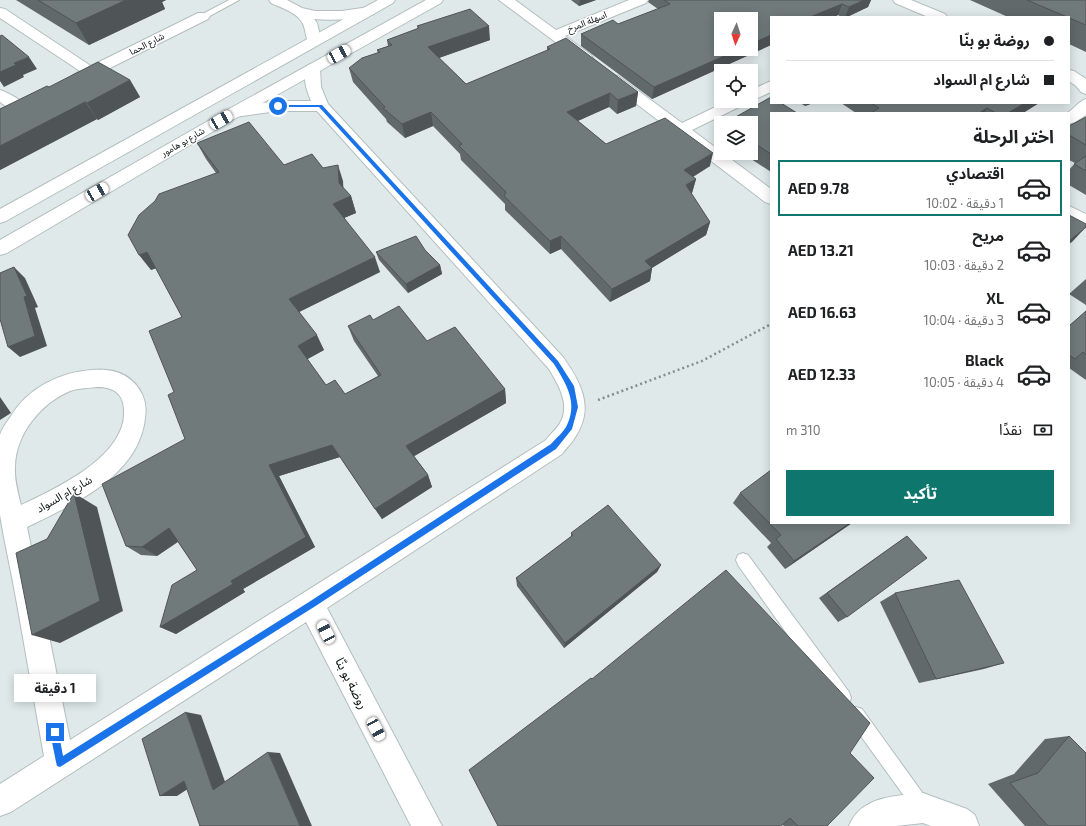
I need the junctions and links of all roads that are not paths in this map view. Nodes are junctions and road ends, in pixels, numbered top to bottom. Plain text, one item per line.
1 (235, 0) edge
2 (276, 0) edge
3 (388, 0) edge
4 (445, 0) edge
5 (641, 0) edge
6 (900, 0) edge
7 (505, 1) edge
8 (433, 2) edge
9 (299, 11) junction
10 (369, 11) junction
11 (0, 12) edge
12 (921, 14) edge
13 (203, 16) joint
14 (934, 16) edge
15 (555, 35) junction
16 (314, 40) junction
17 (313, 68) junction
18 (91, 72) junction
19 (1070, 75) edge
20 (65, 85) edge
21 (770, 86) edge
22 (1086, 89) edge
23 (758, 92) edge
24 (0, 95) edge
25 (1086, 104) edge
26 (321, 106) junction
27 (19, 108) edge
28 (726, 108) edge
29 (235, 112) junction
30 (1070, 118) edge
31 (680, 130) junction
32 (770, 197) edge
33 (1070, 213) edge
34 (0, 216) edge
35 (1086, 222) edge
36 (0, 248) edge
37 (14, 521) junction
38 (742, 560) dead end
39 (311, 604) junction
40 (60, 762) junction
41 (0, 801) edge
42 (923, 808) junction
43 (427, 826) edge
44 (864, 826) edge
45 (964, 826) edge

1 - 13 lane
2 - 9 street
3 - 10 street
4 - 8 street, شارع بو هامور
5 - 15 street, اسهلة المرخ
6 - 12 street
7 - 15 street
8 - 17 street, شارع بو هامور
9 - 10 street
9 - 16 street
10 - 16 street
11 - 18 street
12 - 14 street
13 - 18 street, شارع الحما
15 - 31 street
16 - 34 street
17 - 26 street
17 - 29 street, شارع بو هامور
18 - 20 street, شارع الحما
19 - 22 street
21 - 23 street
24 - 27 street
25 - 30 street
26 - 29 street
26 - 39 street
28 - 31 street
29 - 36 street, شارع بو هامور
31 - 32 street
33 - 35 street
37 - 37 street, شارع ام السواد
37 - 40 street, شارع ام السواد
38 - 42 lane
39 - 40 street
39 - 43 street, روضة بو بنّا
40 - 41 street
42 - 44 street
42 - 45 street

